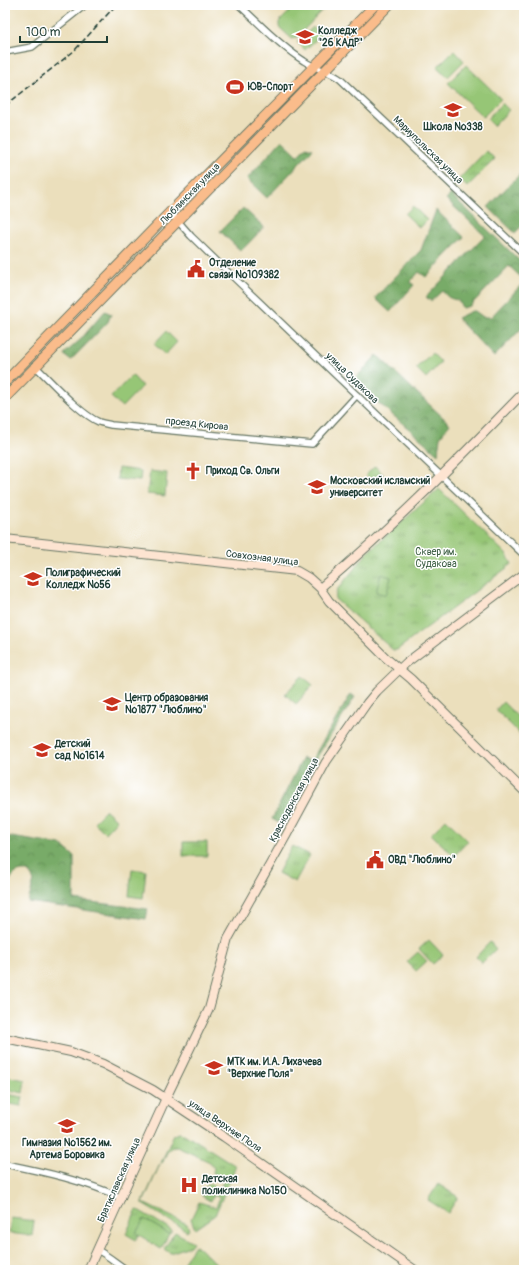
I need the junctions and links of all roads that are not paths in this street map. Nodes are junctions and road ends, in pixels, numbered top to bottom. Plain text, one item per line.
1 (85, 5) edge
2 (239, 5) edge
3 (375, 5) edge
4 (389, 5) edge
5 (5, 52) edge
6 (314, 66) junction
7 (326, 70) junction
8 (170, 212) junction
9 (177, 222) junction
10 (524, 254) edge
11 (36, 367) junction
12 (5, 382) edge
13 (524, 392) edge
14 (357, 395) junction
15 (5, 398) edge
16 (441, 477) junction
17 (5, 539) edge
18 (524, 555) edge
19 (524, 574) edge
20 (320, 588) junction
21 (399, 670) junction
22 (524, 791) edge
23 (5, 1038) edge
24 (166, 1098) junction
25 (5, 1164) edge
26 (122, 1198) junction
27 (98, 1250) junction
28 (88, 1270) edge
29 (127, 1270) edge
30 (414, 1270) edge

1 - 5 street
2 - 6 street, Мариупольская улица
3 - 6 main road, Люблинская улица
4 - 7 main road, Люблинская улица
6 - 7 street, Мариупольская улица
6 - 8 main road, Люблинская улица
7 - 9 main road, Люблинская улица
7 - 10 street, Мариупольская улица
8 - 9 street, улица Судакова
8 - 12 main road, Люблинская улица
9 - 11 main road, Люблинская улица
9 - 14 street, улица Судакова
11 - 14 street, проезд Кирова
11 - 15 main road, Люблинская улица
13 - 16 main road
14 - 16 street, улица Судакова
16 - 18 street, улица Судакова
16 - 20 main road
17 - 20 main road, Совхозная улица
19 - 21 main road, Краснодонская улица
20 - 21 main road, Совхозная улица
21 - 22 main road, Совхозная улица
21 - 24 main road, Краснодонская улица
23 - 24 main road, улица Верхние Поля
24 - 26 main road, Братиславская улица
24 - 30 main road, улица Верхние Поля
25 - 26 street
26 - 27 main road, Братиславская улица
27 - 28 main road, Братиславская улица
27 - 29 street

